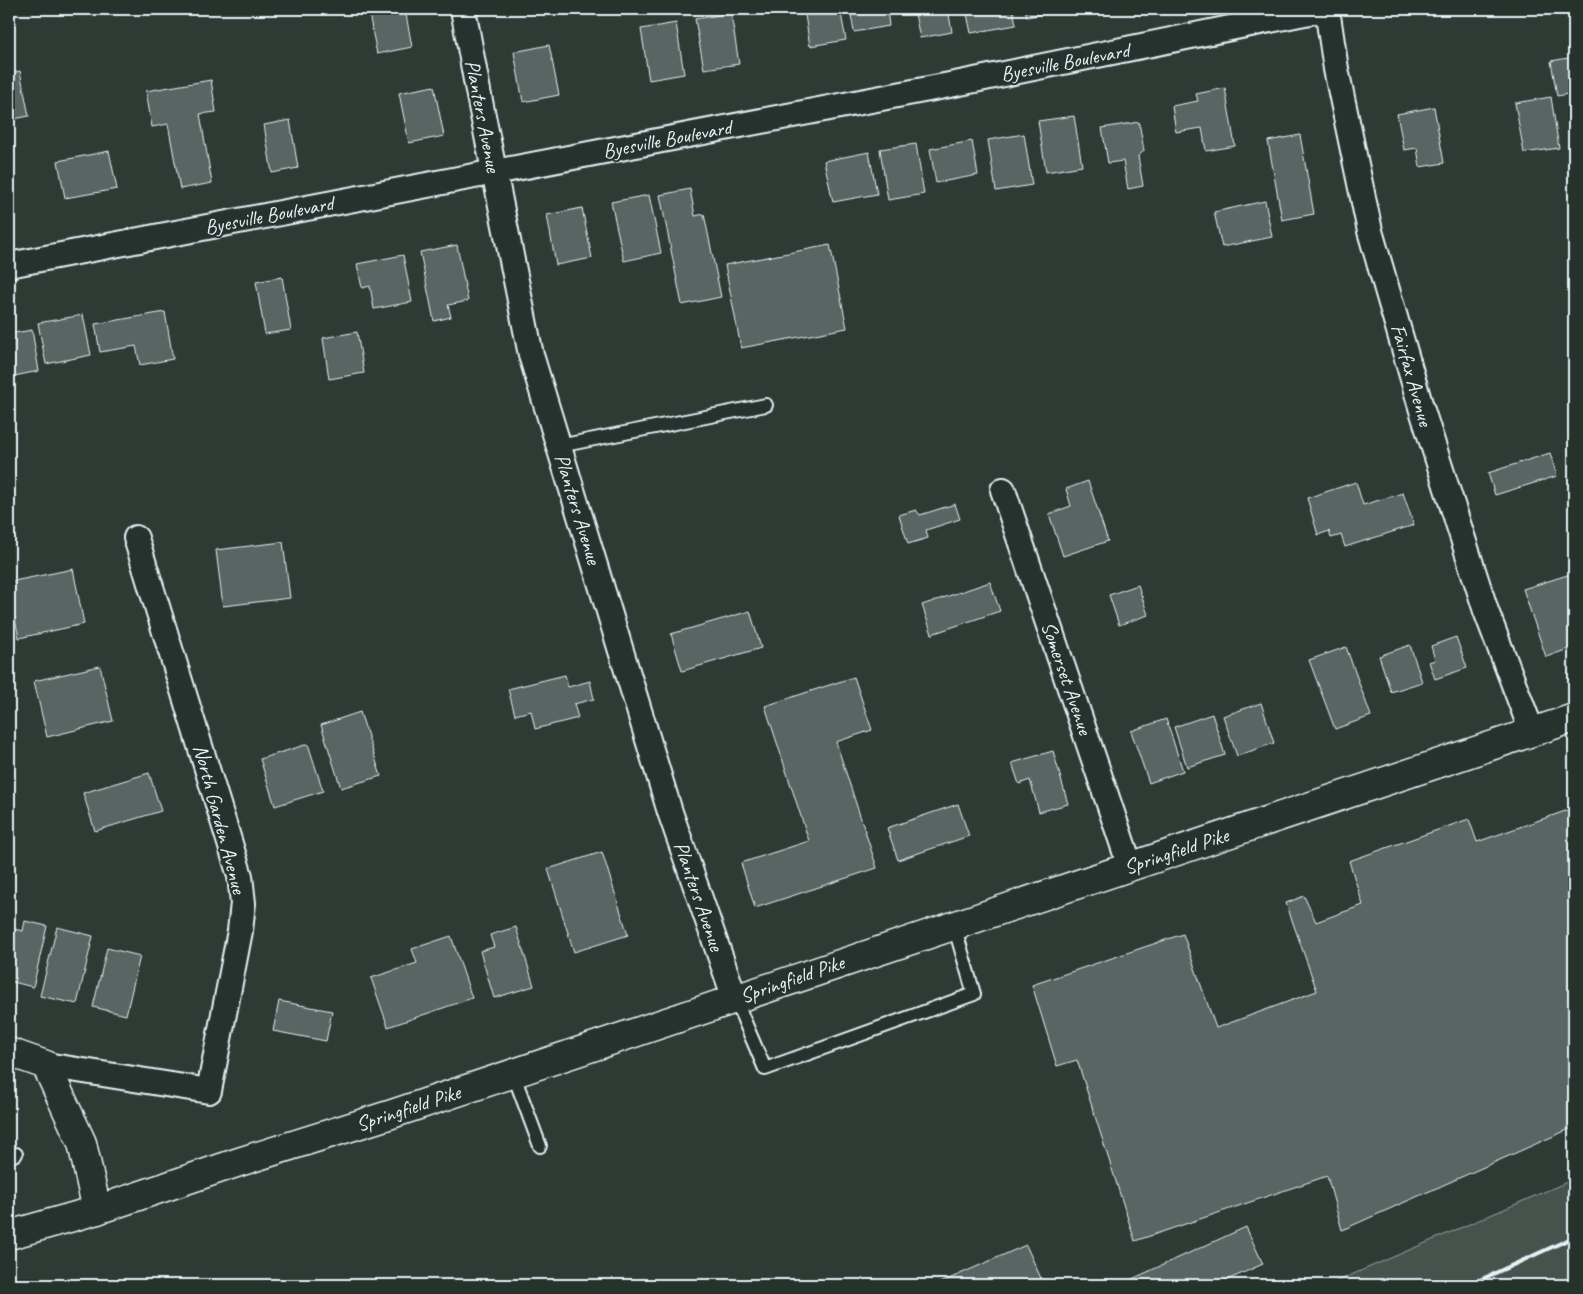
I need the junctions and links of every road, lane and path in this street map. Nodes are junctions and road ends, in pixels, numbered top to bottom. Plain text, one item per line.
1 (463, 9) edge
2 (1326, 9) edge
3 (494, 172) junction
4 (9, 265) edge
5 (766, 405) dead end
6 (559, 446) junction
7 (1003, 490) dead end
8 (136, 538) dead end
9 (1574, 718) edge
10 (1532, 732) junction
11 (1130, 866) junction
12 (954, 925) junction
13 (735, 999) junction
14 (9, 1052) edge
15 (46, 1065) junction
16 (513, 1073) junction
17 (540, 1146) dead end
18 (97, 1210) junction
19 (9, 1235) edge

1 - 3 street, Planters Avenue
2 - 3 street, Byesville Boulevard
2 - 10 street, Fairfax Avenue
3 - 4 street, Byesville Boulevard
3 - 6 street, Planters Avenue
5 - 6 lane
6 - 13 street, Planters Avenue
7 - 11 street, Somerset Avenue
8 - 15 street, North Garden Avenue
9 - 10 main road, Springfield Pike
10 - 11 main road, Springfield Pike
11 - 12 main road, Springfield Pike
12 - 13 main road, Springfield Pike
12 - 13 lane
13 - 16 main road, Springfield Pike
14 - 15 main road
15 - 18 main road
16 - 17 lane
16 - 18 main road, Springfield Pike
18 - 19 main road, Springfield Pike

